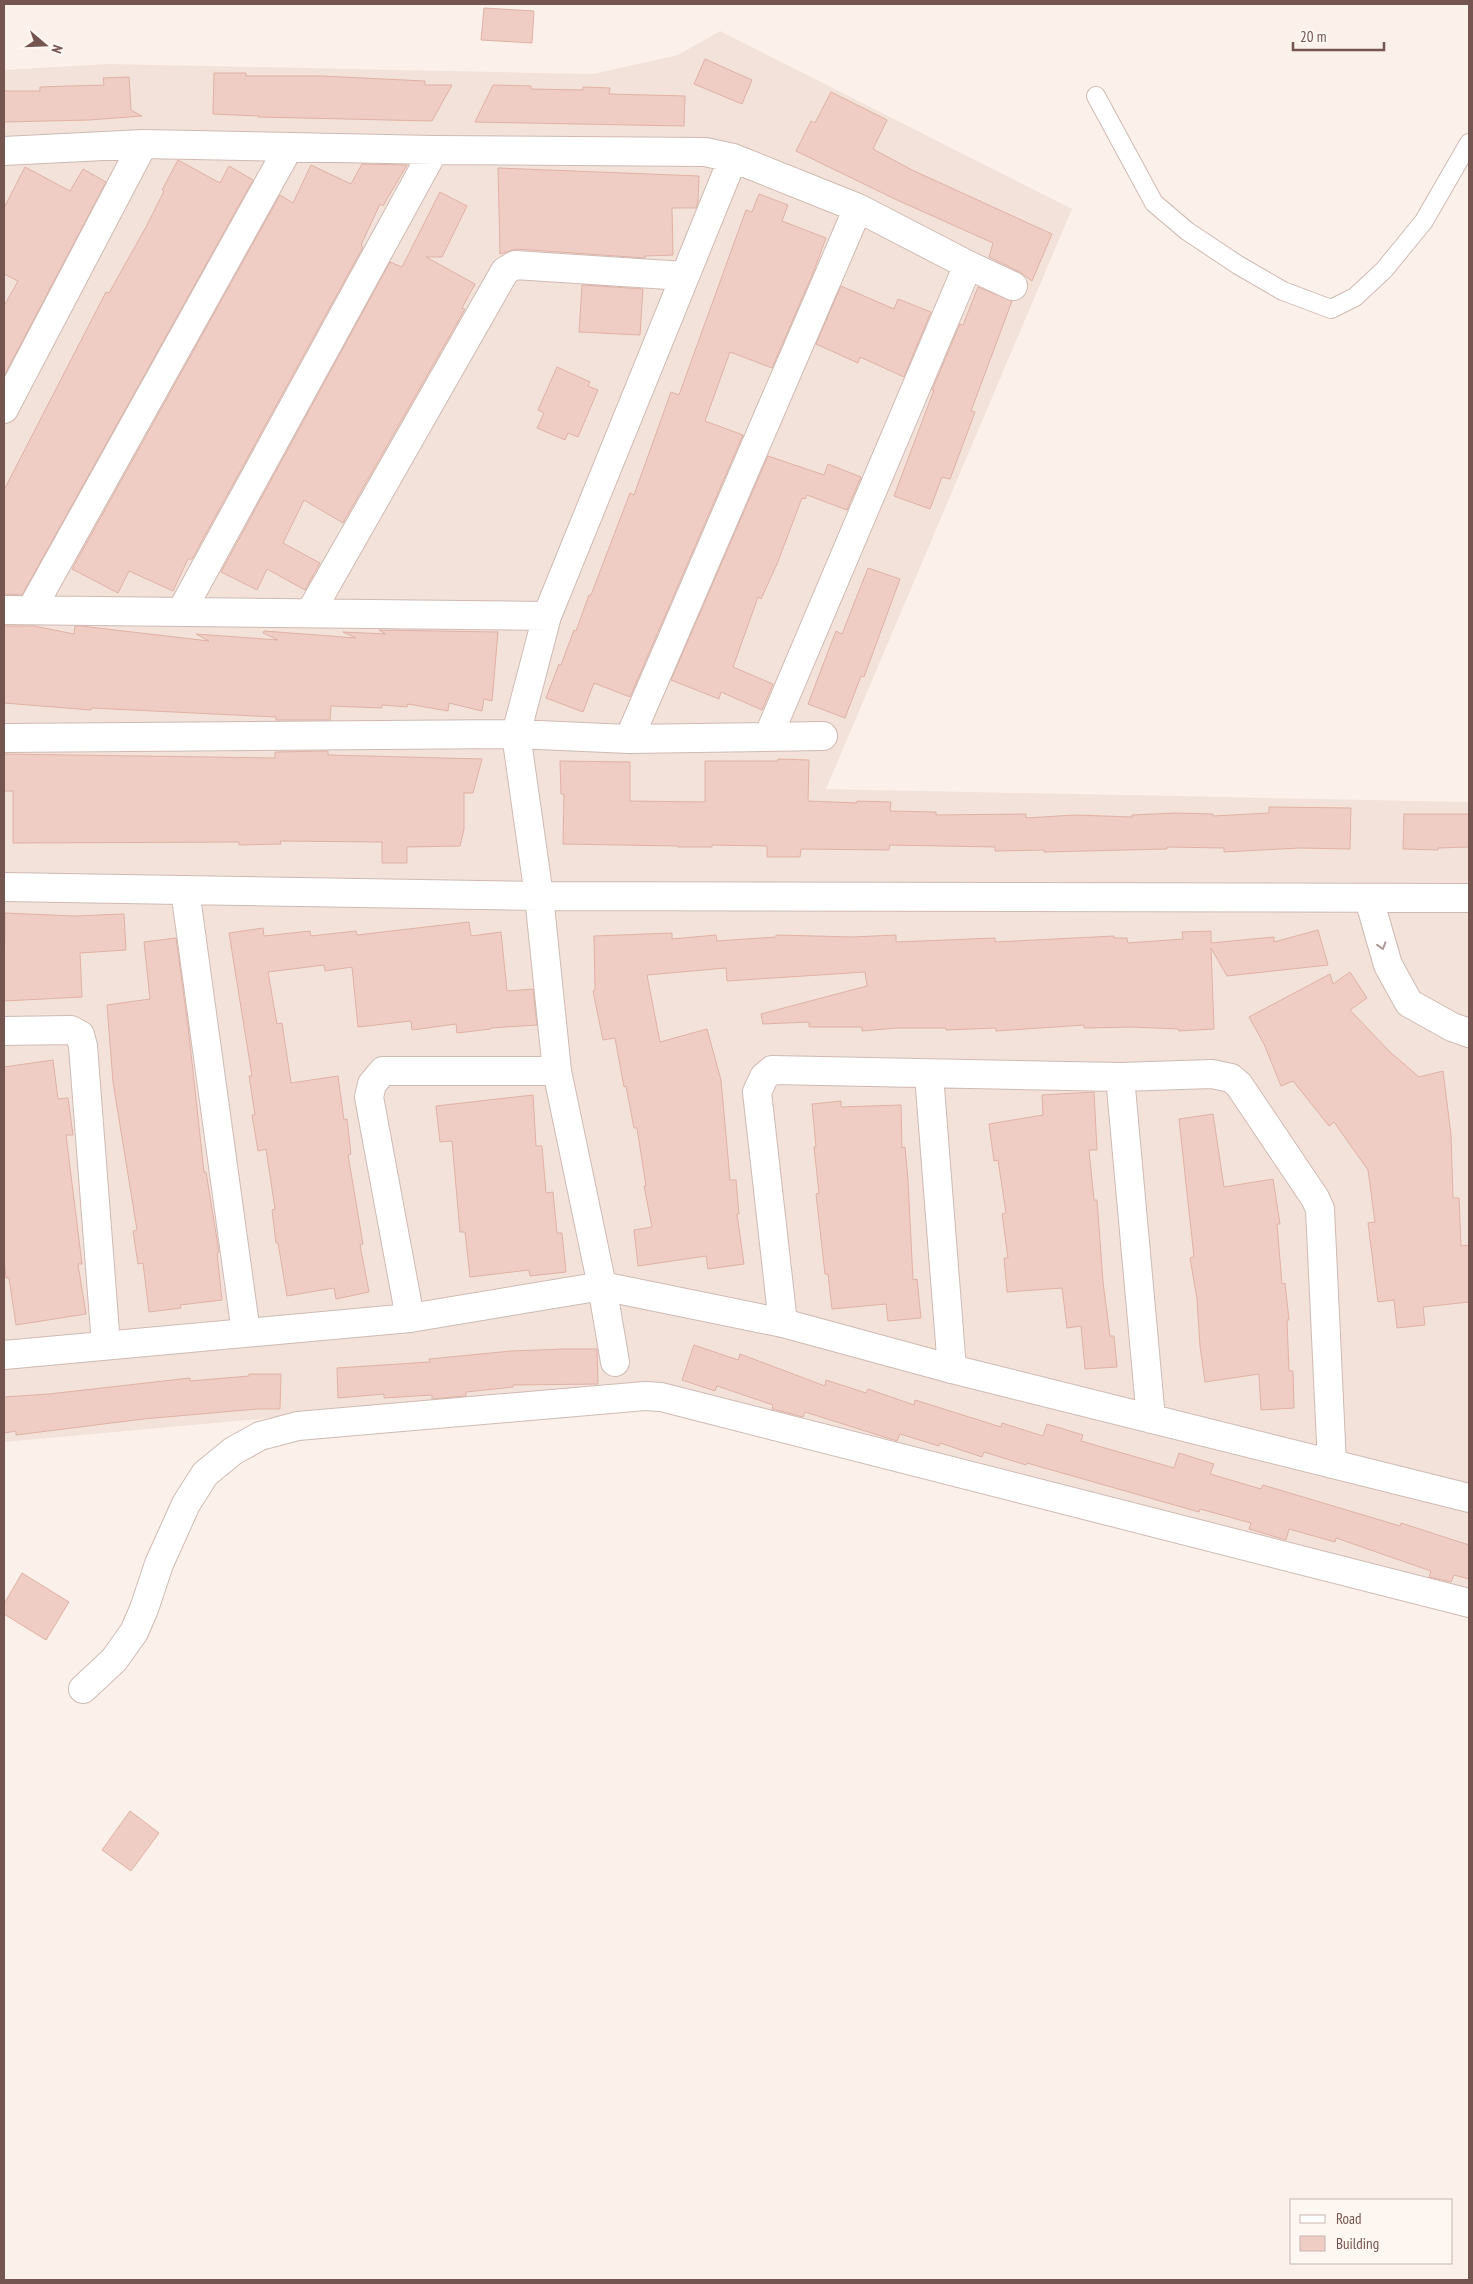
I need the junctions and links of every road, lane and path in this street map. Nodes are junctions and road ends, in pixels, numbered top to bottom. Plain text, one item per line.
1 (1096, 96) dead end
2 (1469, 143) edge
3 (143, 144) junction
4 (289, 147) junction
5 (434, 150) junction
6 (4, 151) edge
7 (733, 158) junction
8 (858, 208) junction
9 (968, 265) junction
10 (684, 276) junction
11 (1013, 286) dead end
12 (4, 409) edge
13 (4, 610) edge
14 (31, 610) junction
15 (181, 612) junction
16 (310, 613) junction
17 (547, 616) junction
18 (516, 734) junction
19 (823, 736) dead end
20 (768, 737) junction
21 (4, 738) edge
22 (629, 739) junction
23 (4, 887) edge
24 (185, 890) junction
25 (539, 896) junction
26 (1469, 898) edge
27 (1369, 899) junction
28 (4, 1030) edge
29 (1469, 1033) edge
30 (557, 1071) junction
31 (929, 1075) junction
32 (1120, 1077) junction
33 (602, 1286) junction
34 (410, 1318) junction
35 (783, 1323) junction
36 (246, 1333) junction
37 (106, 1345) junction
38 (4, 1355) edge
39 (615, 1362) dead end
40 (952, 1369) junction
41 (1151, 1419) junction
42 (1332, 1464) junction
43 (1469, 1498) edge
44 (1469, 1603) edge
45 (83, 1689) dead end

1 - 2 lane
3 - 4 street
3 - 6 street
3 - 12 street
4 - 5 street
4 - 14 street
5 - 7 street
5 - 15 street
7 - 8 street
7 - 10 street
8 - 9 street
8 - 22 street
9 - 11 street
9 - 20 street
10 - 16 street
10 - 17 street
13 - 14 street
14 - 15 street
15 - 16 street
16 - 17 street
17 - 18 street
18 - 21 street
18 - 22 street
18 - 25 street
19 - 20 street
20 - 22 street
23 - 24 street
24 - 25 street
24 - 36 street
25 - 27 street
25 - 30 street
26 - 27 street
27 -> 29 street
28 - 37 street
30 - 33 street
30 - 34 street
31 - 32 street
31 - 35 street
31 - 40 street
32 - 41 street
32 - 42 street
33 - 34 street
33 - 35 street
33 - 39 street
34 - 36 street
35 - 40 street
36 - 37 street
37 - 38 street
40 - 41 street
41 - 42 street
42 - 43 street
44 - 45 street

